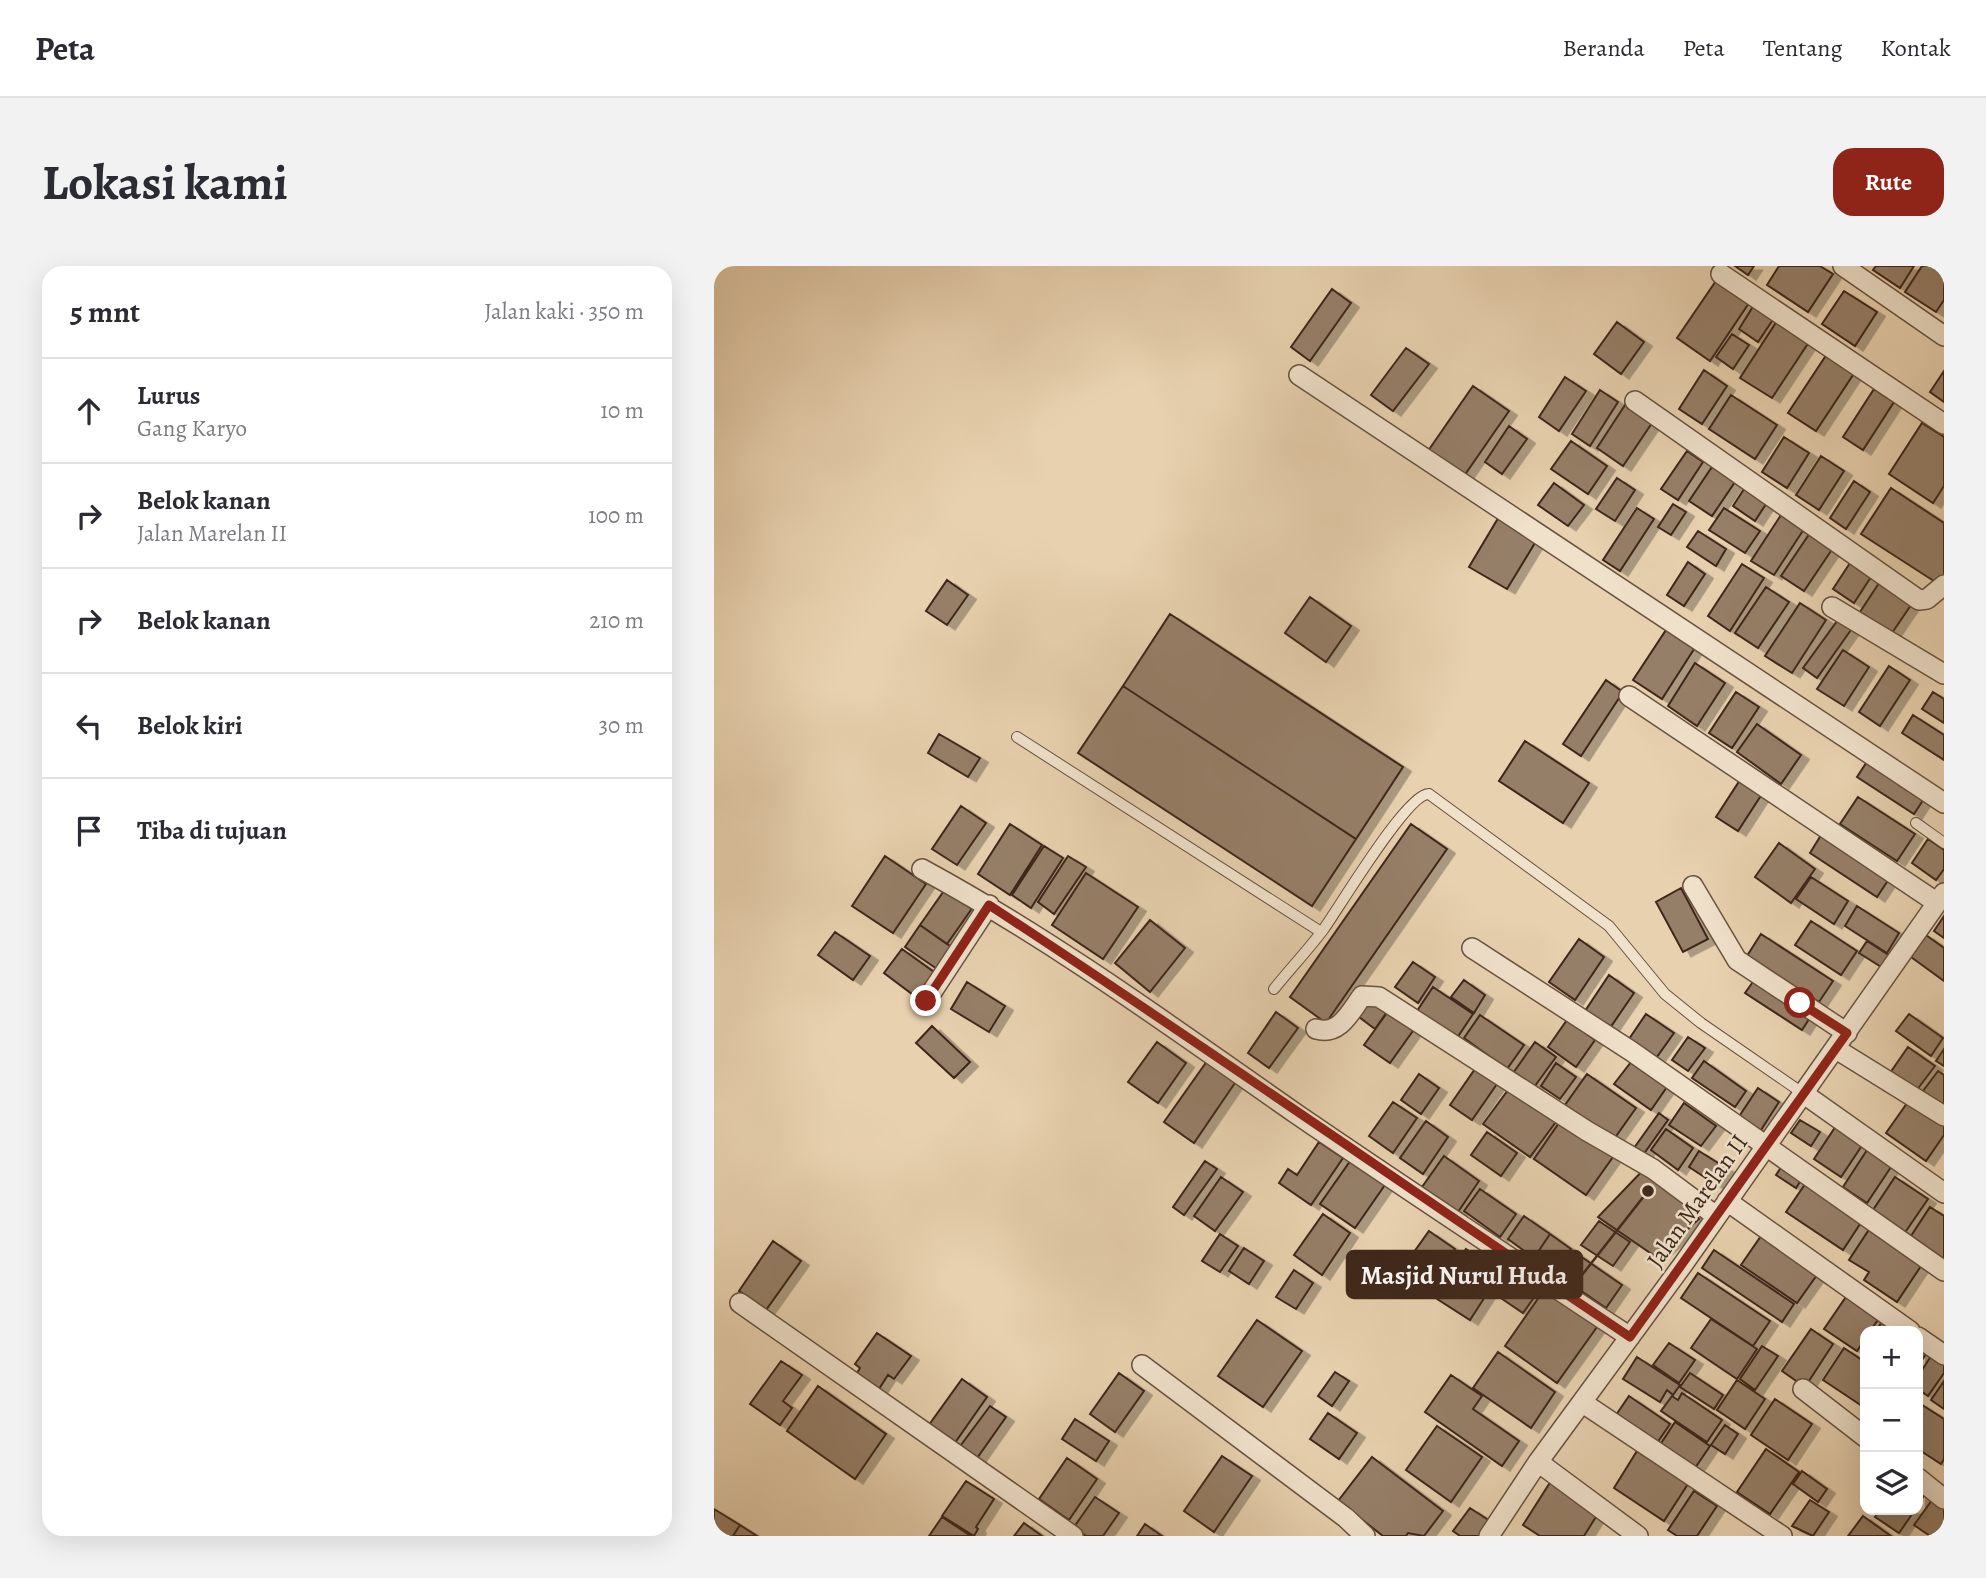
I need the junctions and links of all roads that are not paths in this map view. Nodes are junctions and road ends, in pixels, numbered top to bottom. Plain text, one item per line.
1 (1843, 266) edge
2 (1721, 274) dead end
3 (1944, 336) edge
4 (1299, 375) dead end
5 (1635, 401) dead end
6 (1944, 424) edge
7 (1944, 585) edge
8 (1832, 607) dead end
9 (1944, 674) edge
10 (1629, 695) dead end
11 (1017, 737) dead end
12 (1944, 803) edge
13 (1916, 823) dead end
14 (1944, 843) edge
15 (922, 869) dead end
16 (1693, 886) dead end
17 (1940, 897) edge
18 (989, 905) junction
19 (1321, 932) junction
20 (1472, 948) dead end
21 (1274, 989) dead end
22 (926, 1001) dead end
23 (1316, 1029) dead end
24 (1847, 1033) junction
25 (1836, 1049) junction
26 (1804, 1094) junction
27 (1944, 1116) edge
28 (1766, 1145) junction
29 (1944, 1193) edge
30 (1722, 1208) junction
31 (1944, 1271) edge
32 (740, 1303) dead end
33 (1902, 1326) edge
34 (1630, 1337) junction
35 (1923, 1340) edge
36 (1944, 1355) edge
37 (1142, 1365) dead end
38 (1803, 1389) dead end
39 (1583, 1404) junction
40 (1860, 1433) edge
41 (1538, 1462) junction
42 (1923, 1482) edge
43 (1944, 1499) edge
44 (1073, 1536) edge
45 (1365, 1536) edge
46 (1489, 1536) edge
47 (1637, 1536) edge
48 (1782, 1536) edge

1 - 3 street
2 - 6 street
4 - 12 street
5 - 7 street
8 - 9 street
10 - 17 street
11 - 19 lane
13 - 14 lane
15 - 18 street
16 - 24 street
17 - 24 street, Jalan Marelan II
18 - 22 street
18 - 34 street
19 - 21 lane
19 - 26 lane
20 - 28 street
23 - 30 street
24 - 25 street, Jalan Marelan II
25 - 26 street, Jalan Marelan II
25 - 27 street
26 - 28 street, Jalan Marelan II
26 - 29 street
28 - 30 street, Jalan Marelan II
28 - 31 street
30 - 33 street
30 - 34 street, Jalan Marelan II
32 - 44 street
34 - 39 street, Jalan Marelan II
35 - 36 street
37 - 45 street
38 - 40 street
39 - 41 street, Jalan Marelan II
39 - 48 street
41 - 46 street, Jalan Marelan II
41 - 47 street
42 - 43 street

